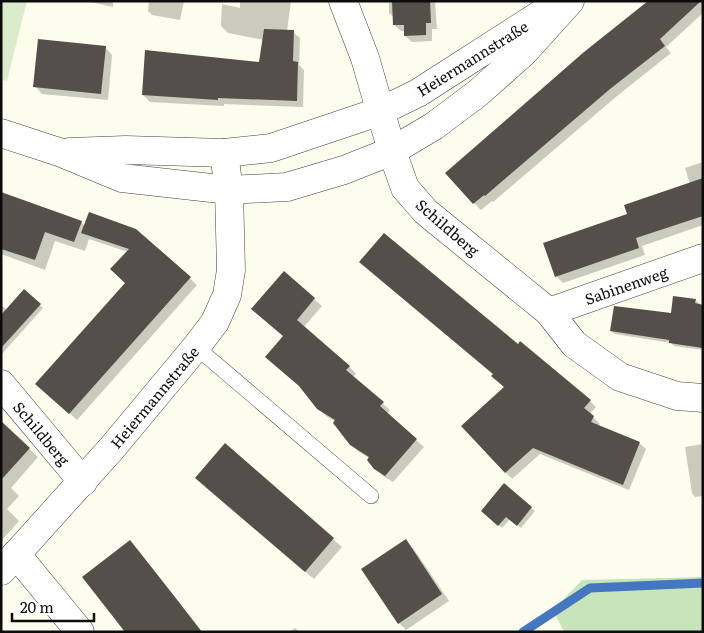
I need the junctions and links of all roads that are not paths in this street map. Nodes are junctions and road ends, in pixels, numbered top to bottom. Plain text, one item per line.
1 (342, 1) edge
2 (562, 1) edge
3 (570, 1) edge
4 (381, 111) junction
5 (1, 133) edge
6 (392, 151) junction
7 (62, 153) junction
8 (224, 154) junction
9 (229, 190) junction
10 (703, 258) edge
11 (549, 312) junction
12 (196, 347) junction
13 (1, 384) edge
14 (703, 398) edge
15 (83, 482) junction
16 (371, 496) dead end
17 (9, 562) edge
18 (80, 632) edge

1 - 4 street, Schildberg
2 - 4 street, Heiermannstraße
3 - 6 street, Heiermannstraße
4 - 6 street, Schildberg
4 - 8 street
5 - 7 street
6 - 9 street, Heiermannstraße
6 - 11 street, Schildberg
7 - 8 street
7 - 9 street
8 - 9 street, Heiermannstraße
9 - 12 street, Heiermannstraße
10 - 11 street, Sabinenweg
11 - 14 street, Schildberg
12 - 15 street, Heiermannstraße
12 - 16 lane
13 - 15 street, Schildberg
15 - 17 street, Heiermannstraße
17 - 18 street

